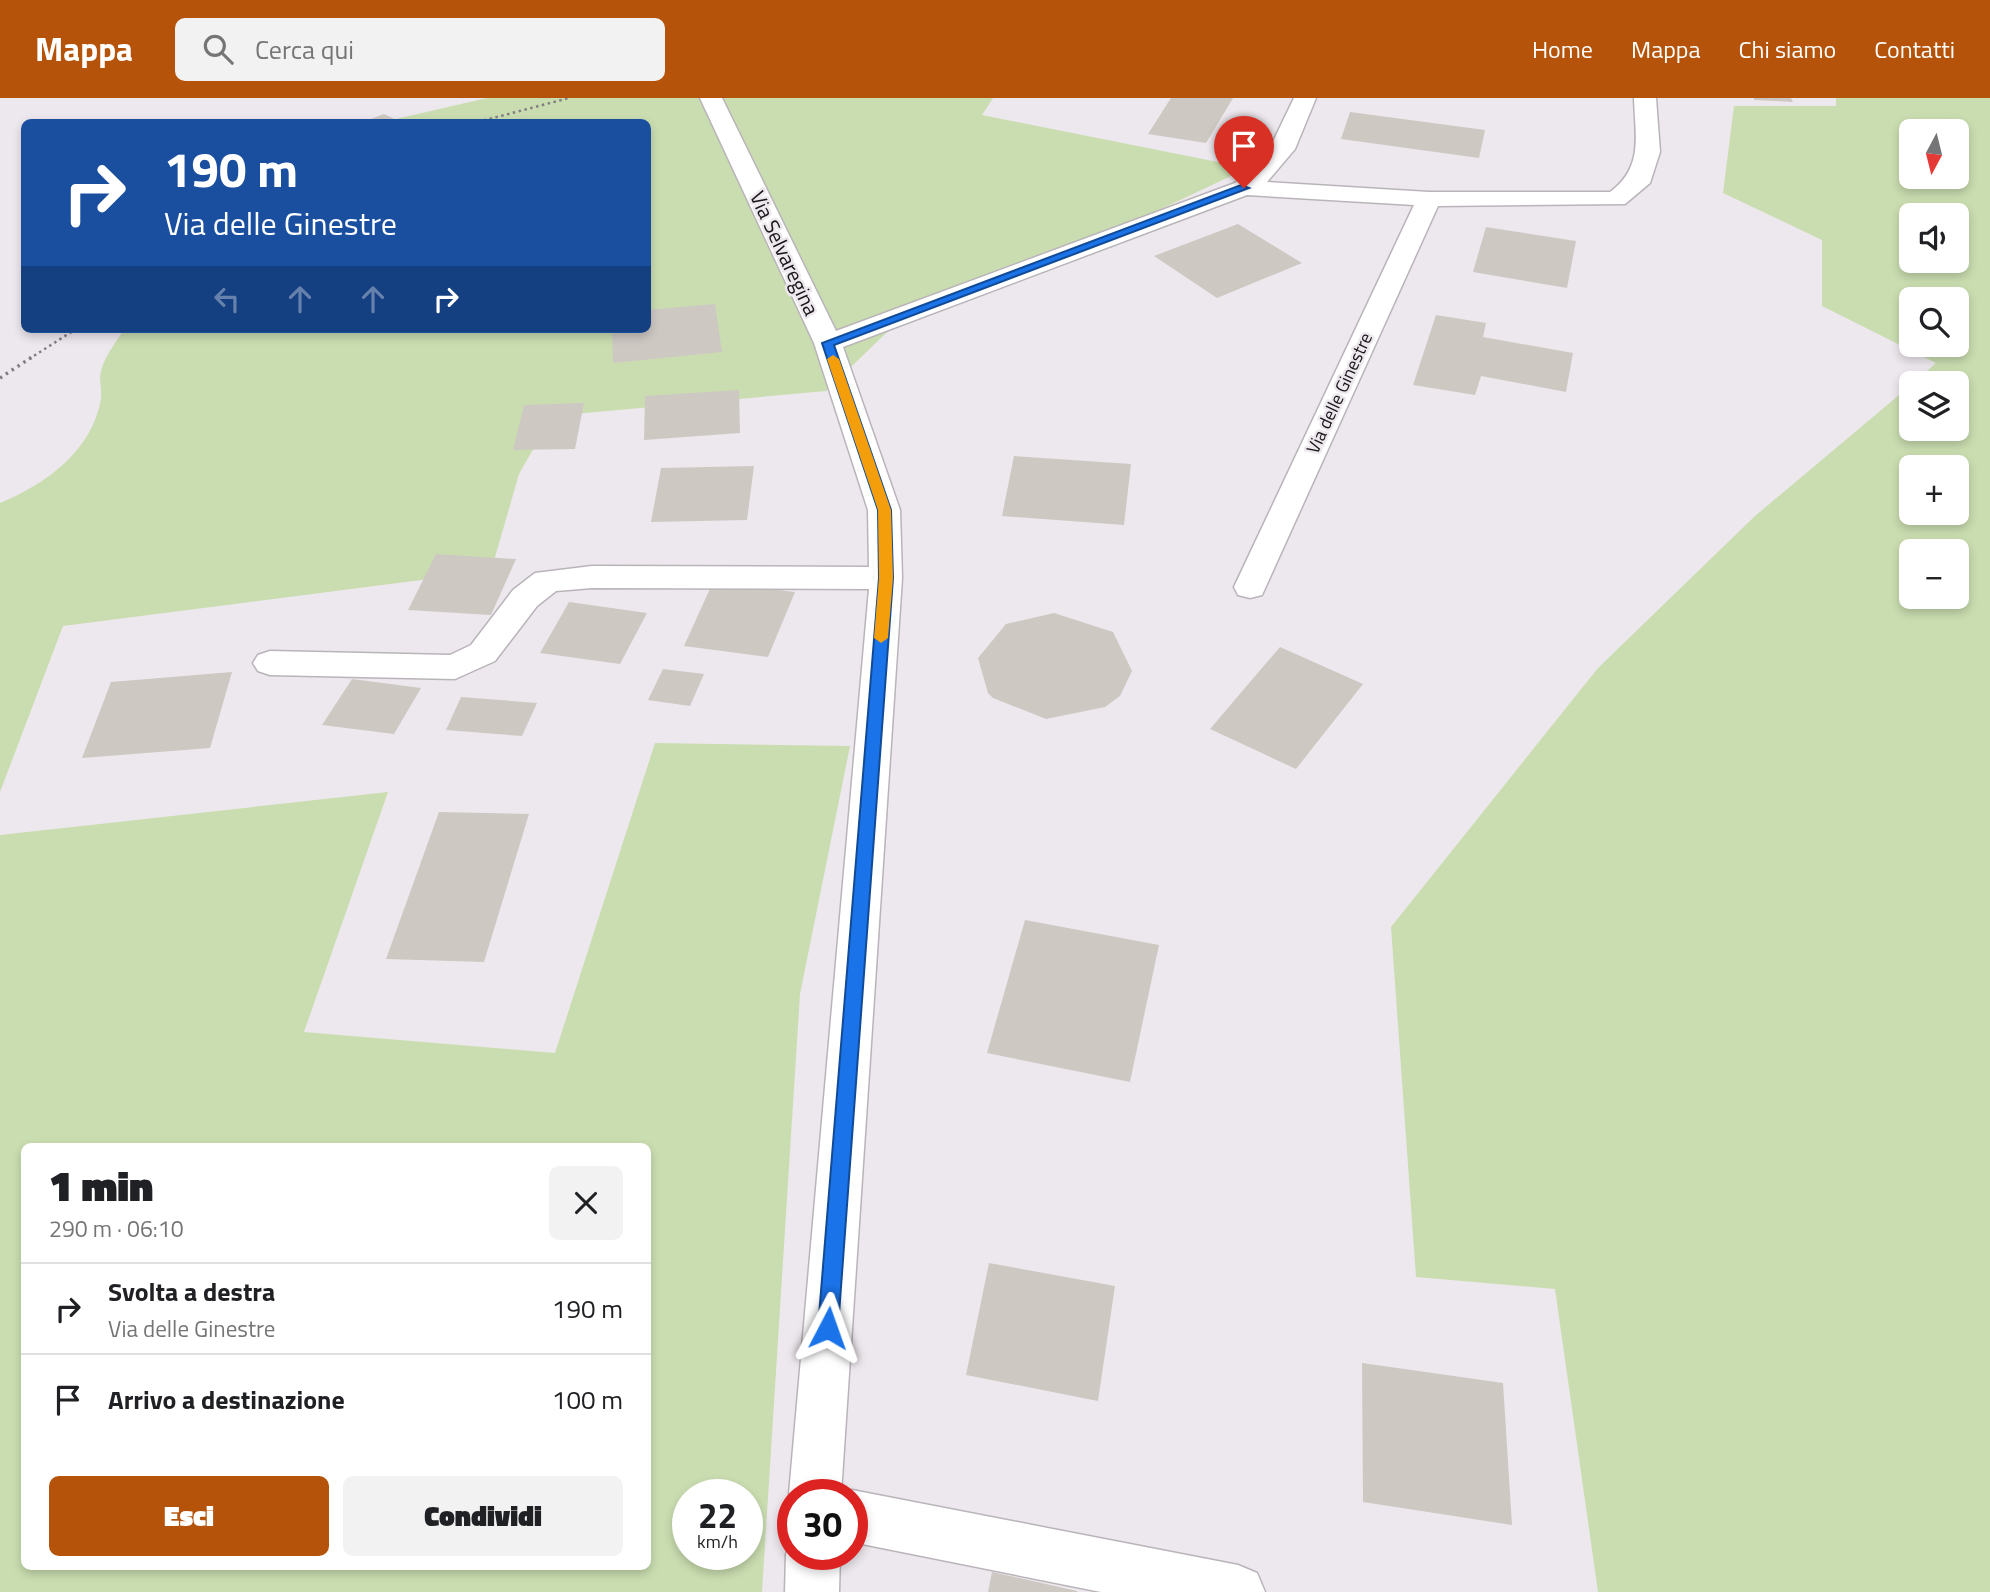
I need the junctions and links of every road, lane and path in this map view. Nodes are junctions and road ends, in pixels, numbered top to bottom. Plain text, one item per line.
1 (569, 98) edge
2 (711, 98) edge
3 (1305, 98) edge
4 (1645, 98) edge
5 (489, 119) edge
6 (1244, 188) junction
7 (1429, 199) junction
8 (70, 333) edge
9 (828, 343) junction
10 (0, 378) edge
11 (886, 578) junction
12 (1250, 587) dead end
13 (270, 663) dead end
14 (816, 1479) edge
15 (868, 1519) edge
16 (813, 1570) edge
17 (812, 1592) edge
18 (1238, 1592) edge

1 - 5 path
2 - 9 street, Via Selvaregina
3 - 6 street
4 - 7 street
6 - 7 street
6 - 9 street
7 - 12 street, Via delle Ginestre
8 - 10 path
9 - 11 street, Via Selvaregina
11 - 13 street
11 - 14 street, Via Selvaregina
15 - 18 street
16 - 17 street

